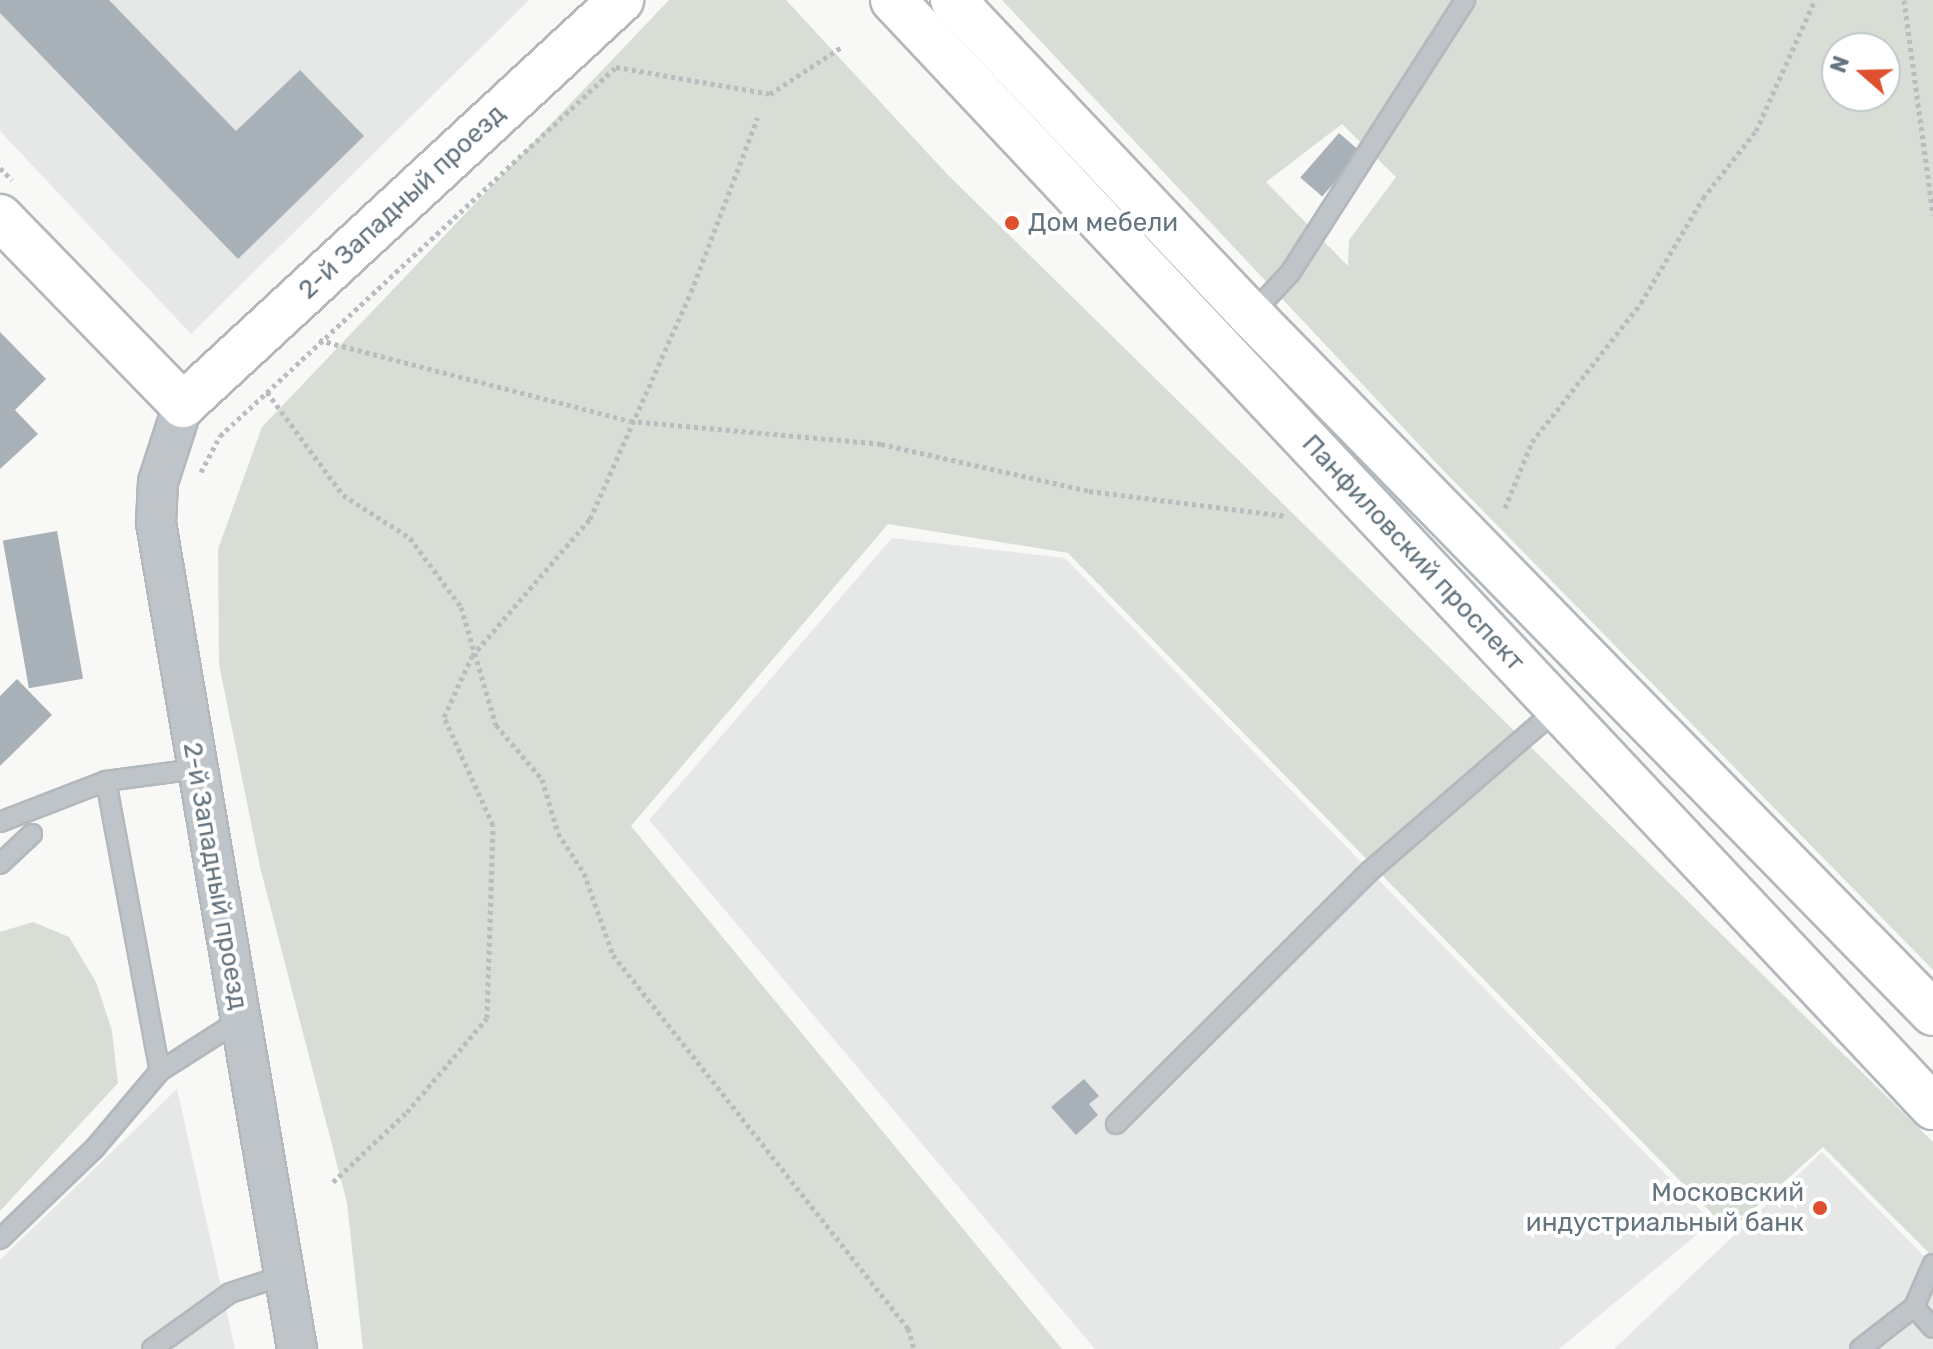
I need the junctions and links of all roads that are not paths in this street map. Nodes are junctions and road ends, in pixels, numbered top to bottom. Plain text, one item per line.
1 (621, 0) edge
2 (893, 0) edge
3 (953, 0) edge
4 (1465, 0) edge
5 (0, 217) edge
6 (1251, 315) junction
7 (183, 405) junction
8 (1558, 708) junction
9 (196, 769) junction
10 (106, 781) junction
11 (0, 822) edge
12 (32, 834) dead end
13 (0, 864) edge
14 (1933, 1013) edge
15 (240, 1020) junction
16 (160, 1071) junction
17 (1933, 1107) edge
18 (1116, 1124) dead end
19 (0, 1239) edge
20 (1933, 1264) edge
21 (285, 1275) junction
22 (1914, 1307) junction
23 (1933, 1328) edge
24 (152, 1349) edge
25 (297, 1349) edge
26 (1860, 1349) edge

1 - 7 main road, 2-й Западный проезд
2 - 8 main road, Панфиловский проспект
3 - 6 main road, Панфиловский проспект
4 - 6 lane
5 - 7 main road
6 - 14 main road, Панфиловский проспект
7 - 9 street, 2-й Западный проезд
8 - 17 main road, Панфиловский проспект
8 - 18 lane
9 - 10 lane
9 - 15 street, 2-й Западный проезд
10 - 11 lane
10 - 16 lane
12 - 13 lane
15 - 16 lane
15 - 21 street, 2-й Западный проезд
16 - 19 lane
20 - 22 lane
21 - 24 lane
21 - 25 street, 2-й Западный проезд
22 - 23 lane
22 - 26 lane

